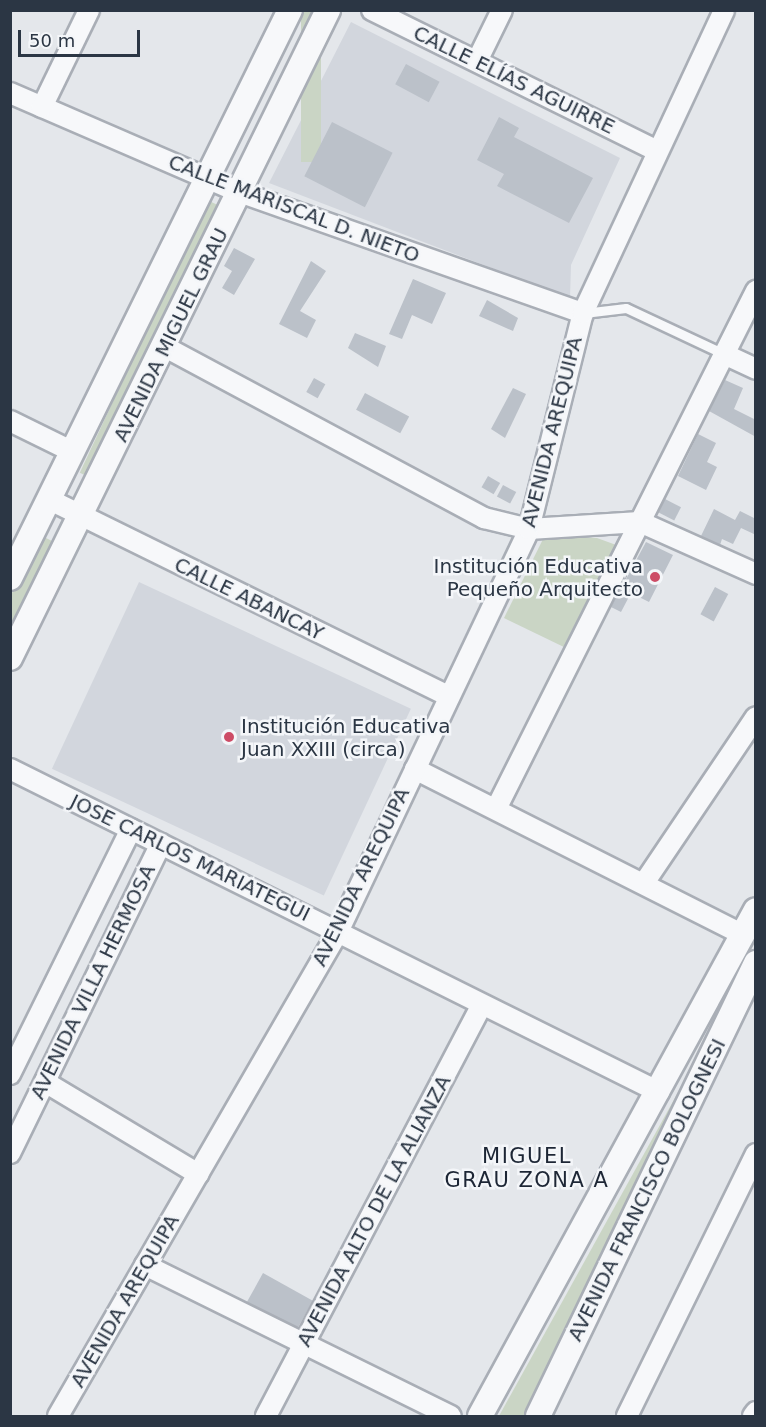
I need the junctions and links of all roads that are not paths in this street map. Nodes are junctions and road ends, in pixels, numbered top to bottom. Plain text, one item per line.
1 (89, 10) edge
2 (290, 10) edge
3 (328, 10) edge
4 (372, 10) edge
5 (502, 10) edge
6 (724, 10) edge
7 (477, 61) junction
8 (10, 93) edge
9 (42, 107) junction
10 (655, 150) junction
11 (208, 179) junction
12 (239, 192) junction
13 (756, 291) edge
14 (583, 313) junction
15 (167, 348) junction
16 (724, 354) junction
17 (756, 369) edge
18 (10, 421) edge
19 (73, 452) junction
20 (50, 500) junction
21 (82, 518) junction
22 (640, 522) junction
23 (530, 529) junction
24 (756, 574) edge
25 (10, 578) edge
26 (10, 658) edge
27 (449, 696) junction
28 (756, 717) edge
29 (10, 769) edge
30 (415, 769) junction
31 (496, 809) junction
32 (131, 830) junction
33 (161, 844) junction
34 (644, 883) junction
35 (756, 910) edge
36 (338, 932) junction
37 (748, 937) edge
38 (756, 963) edge
39 (482, 1005) junction
40 (10, 1074) edge
41 (45, 1082) junction
42 (659, 1092) junction
43 (10, 1153) edge
44 (756, 1154) edge
45 (198, 1174) junction
46 (145, 1265) junction
47 (304, 1344) junction
48 (756, 1412) edge
49 (58, 1416) edge
50 (266, 1416) edge
51 (451, 1416) edge
52 (480, 1416) edge
53 (538, 1416) edge
54 (627, 1416) edge
55 (753, 1416) edge

1 - 9 street
2 - 11 street, AVENIDA MIGUEL GRAU
3 - 12 street, AVENIDA MIGUEL GRAU
4 - 7 street, CALLE ELÍAS AGUIRRE
5 - 7 street
6 - 10 street, AVENIDA AREQUIPA
7 - 10 street, CALLE ELÍAS AGUIRRE
8 - 9 street, CALLE MARISCAL D. NIETO
9 - 11 street, CALLE MARISCAL D. NIETO
10 - 14 street, AVENIDA AREQUIPA
11 - 12 street, CALLE MARISCAL D. NIETO
11 - 19 street, AVENIDA MIGUEL GRAU
12 - 14 street, CALLE MARISCAL D. NIETO
12 - 15 street, AVENIDA MIGUEL GRAU
13 - 16 street
14 - 16 lane
14 - 23 street, AVENIDA AREQUIPA
15 - 21 street, AVENIDA MIGUEL GRAU
15 - 23 street
16 - 17 street
16 - 22 street
18 - 19 street
19 - 20 street, AVENIDA MIGUEL GRAU
20 - 21 street, CALLE ABANCAY
20 - 25 street, AVENIDA MIGUEL GRAU
21 - 26 street, AVENIDA MIGUEL GRAU
21 - 27 street, CALLE ABANCAY
22 - 23 street
22 - 24 street
22 - 31 street
23 - 27 street, AVENIDA AREQUIPA
27 - 30 street, AVENIDA AREQUIPA
28 - 34 street
29 - 32 street, JOSE CARLOS MARIATEGUI
30 - 31 street
30 - 36 street, AVENIDA AREQUIPA
31 - 34 street
32 - 33 street, JOSE CARLOS MARIATEGUI
32 - 40 street, AVENIDA VILLA HERMOSA
33 - 36 street, JOSE CARLOS MARIATEGUI
33 - 41 street, AVENIDA VILLA HERMOSA
34 - 37 street
35 - 37 street, AVENIDA FRANCISCO BOLOGNESI
36 - 39 street, JOSE CARLOS MARIATEGUI
36 - 45 street, AVENIDA AREQUIPA
37 - 42 street, AVENIDA FRANCISCO BOLOGNESI
38 - 53 street, AVENIDA FRANCISCO BOLOGNESI
39 - 42 street, JOSE CARLOS MARIATEGUI
39 - 47 street, AVENIDA ALTO DE LA ALIANZA
41 - 43 street, AVENIDA VILLA HERMOSA
41 - 45 street
42 - 52 street, AVENIDA FRANCISCO BOLOGNESI
44 - 54 street
45 - 46 street, AVENIDA AREQUIPA
46 - 47 street
46 - 49 street, AVENIDA AREQUIPA
47 - 50 street, AVENIDA ALTO DE LA ALIANZA
47 - 51 street
48 - 55 street

